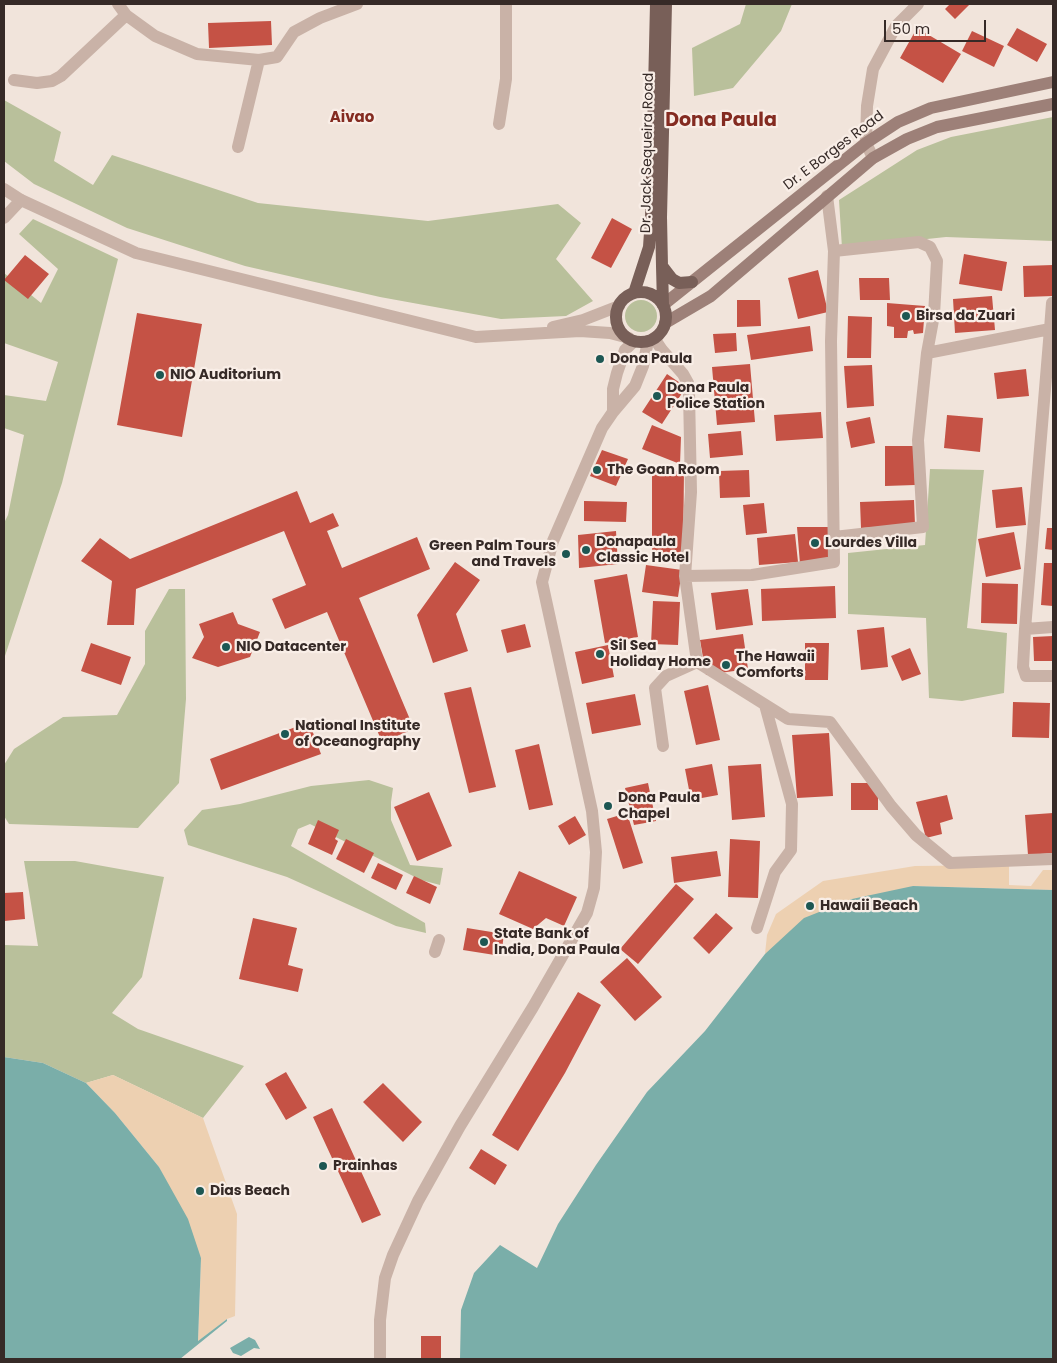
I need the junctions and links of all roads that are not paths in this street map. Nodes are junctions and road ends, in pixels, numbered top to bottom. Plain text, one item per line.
1 (118, 4) edge
2 (357, 4) edge
3 (506, 4) edge
4 (656, 4) edge
5 (666, 4) edge
6 (918, 4) edge
7 (126, 14) junction
8 (259, 60) junction
9 (14, 80) dead end
10 (1053, 82) edge
11 (1053, 104) edge
12 (499, 124) dead end
13 (866, 143) junction
14 (238, 147) dead end
15 (873, 158) junction
16 (4, 188) edge
17 (827, 196) junction
18 (21, 200) junction
19 (4, 218) edge
20 (834, 252) junction
21 (662, 266) junction
22 (692, 282) junction
23 (634, 294) junction
24 (1052, 302) edge
25 (619, 306) junction
26 (663, 306) junction
27 (665, 323) junction
28 (1050, 329) junction
29 (476, 337) junction
30 (651, 339) junction
31 (631, 340) junction
32 (927, 353) junction
33 (613, 412) junction
34 (834, 536) junction
35 (685, 576) junction
36 (1053, 627) edge
37 (1025, 629) junction
38 (697, 662) junction
39 (1053, 676) edge
40 (765, 705) junction
41 (663, 746) dead end
42 (1053, 859) edge
43 (757, 928) dead end
44 (380, 1359) edge

1 - 7 street
2 - 8 street
3 - 12 street
4 - 23 main road, Dr. Jack Sequeira Road
5 - 21 main road, Dr. Jack Sequeira Road
6 - 13 street
7 - 8 street
7 - 9 street
8 - 14 street
10 - 13 main road, Dr. E Borges Road
11 - 15 main road, Dr. E Borges Road
13 - 15 street
13 - 22 main road, Dr. E Borges Road
15 - 17 main road, Dr. E Borges Road
16 - 18 street
17 - 20 street
17 - 27 main road, Dr. E Borges Road
18 - 19 street
18 - 29 street
20 - 32 street
20 - 34 street
21 - 22 main road
21 - 26 main road, Dr. Jack Sequeira Road
22 - 26 main road, Dr. E Borges Road
23 - 25 main road
23 - 26 main road
24 - 28 street
25 - 29 street
25 - 31 main road
26 - 27 main road
27 - 30 main road
28 - 32 street
28 - 37 street
29 - 31 street
30 - 31 main road
30 - 33 street
30 - 35 street
31 - 33 street
32 - 34 street
33 - 44 street
34 - 35 street
35 - 38 street
36 - 37 street
37 - 39 street
38 - 40 street
38 - 41 street
40 - 42 street
40 - 43 street

